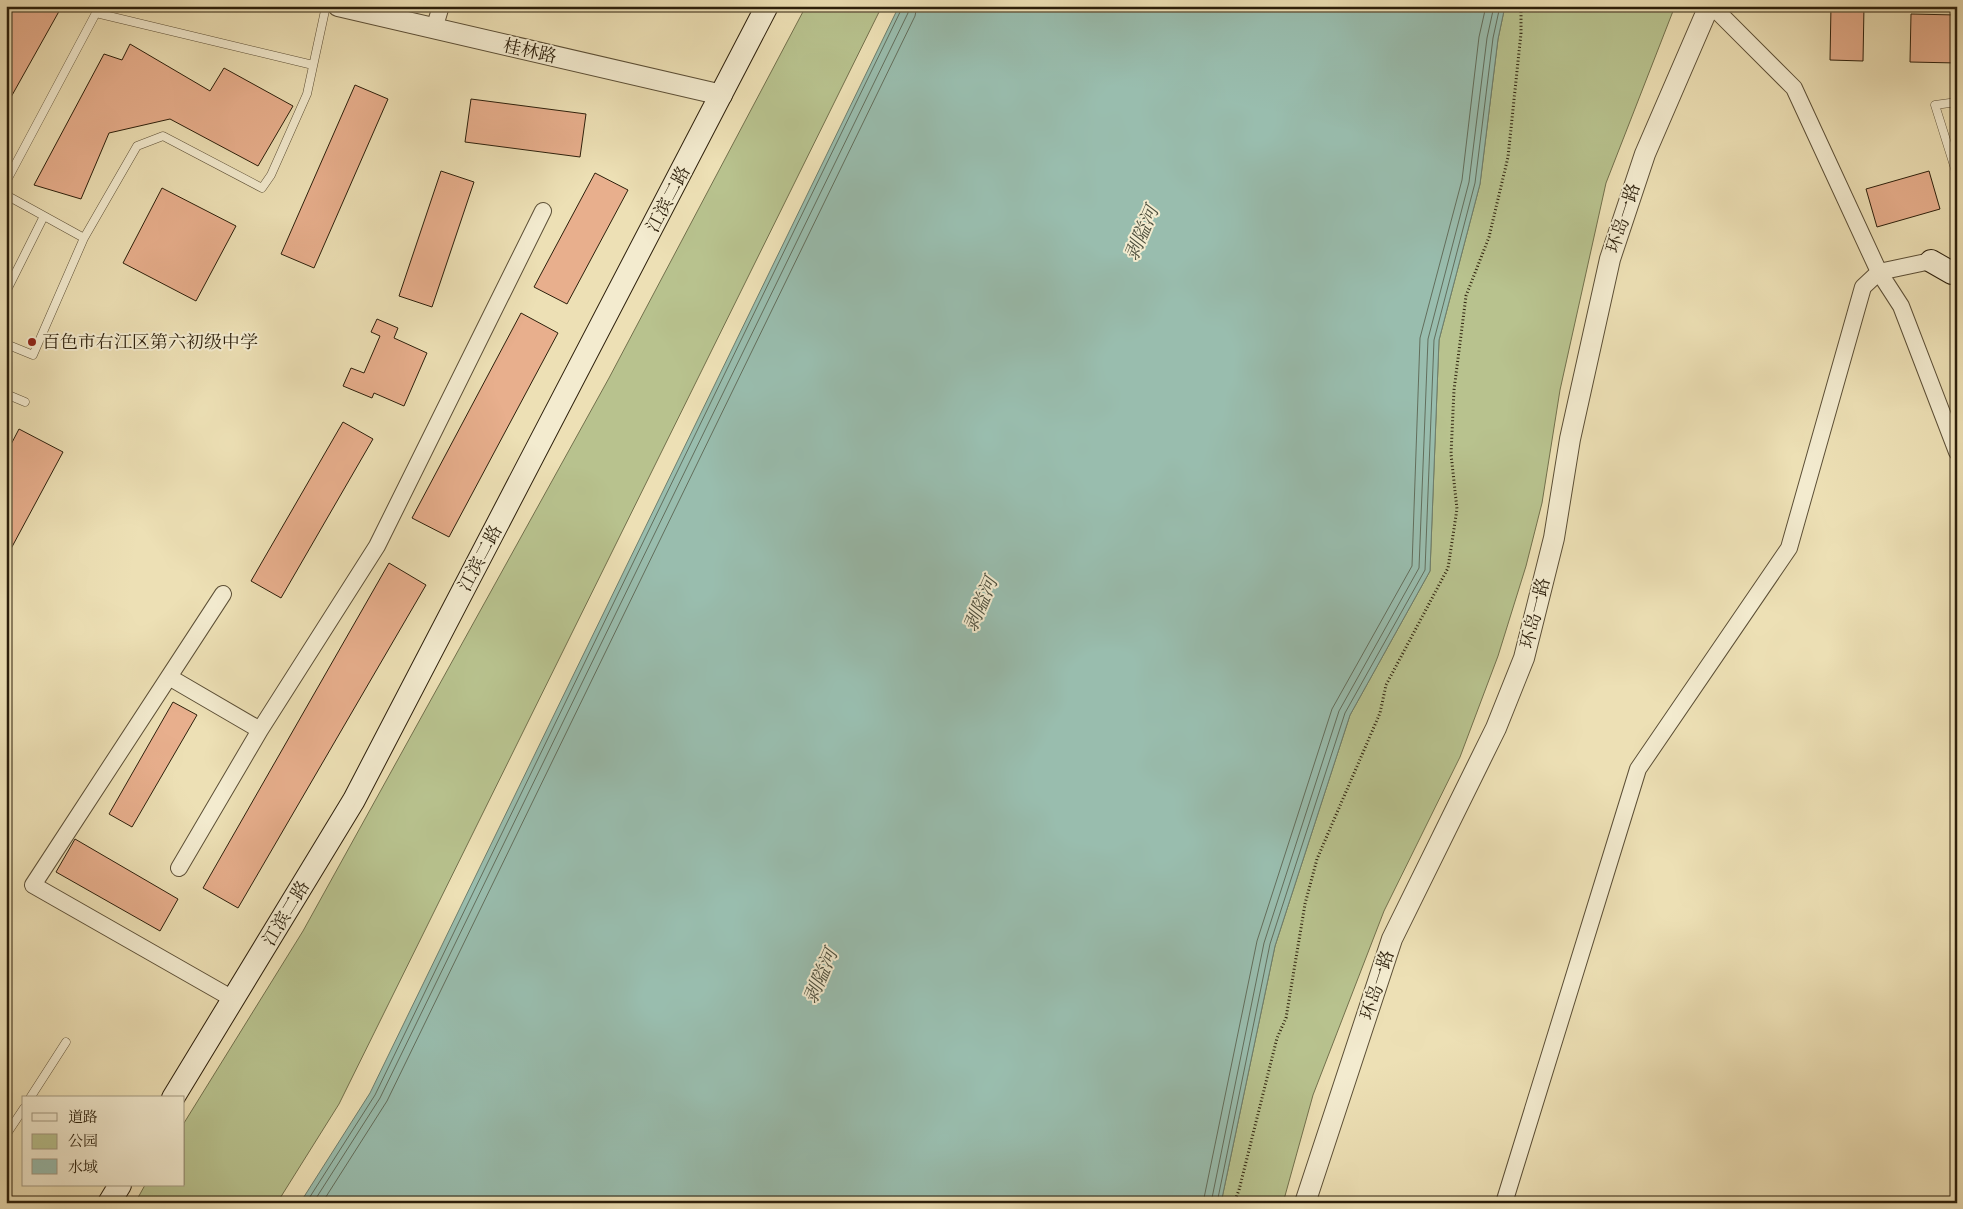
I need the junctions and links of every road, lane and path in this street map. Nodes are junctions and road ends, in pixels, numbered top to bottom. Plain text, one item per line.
1 (326, 6) edge
2 (338, 6) edge
3 (441, 6) edge
4 (767, 6) edge
5 (1521, 6) edge
6 (1710, 6) edge
7 (434, 29) junction
8 (313, 65) junction
9 (722, 95) junction
10 (1957, 102) edge
11 (1957, 175) edge
12 (6, 182) edge
13 (6, 194) edge
14 (543, 211) dead end
15 (44, 216) junction
16 (84, 238) junction
17 (1957, 254) edge
18 (1931, 260) junction
19 (1879, 272) junction
20 (1957, 272) edge
21 (6, 292) edge
22 (6, 344) edge
23 (6, 394) edge
24 (25, 402) dead end
25 (1957, 452) edge
26 (224, 594) dead end
27 (169, 677) junction
28 (260, 730) junction
29 (179, 868) dead end
30 (233, 999) junction
31 (66, 1042) dead end
32 (31, 1096) edge
33 (174, 1096) edge
34 (22, 1111) edge
35 (6, 1135) edge
36 (119, 1186) edge
37 (109, 1203) edge
38 (1234, 1203) edge
39 (1306, 1203) edge
40 (1504, 1203) edge

1 - 8 lane
2 - 7 street, 桂林路
3 - 7 street
4 - 9 main road, 江滨二路
5 - 38 path
6 - 19 street
6 - 39 street, 环岛一路
7 - 9 street, 桂林路
8 - 12 lane
8 - 16 lane
9 - 30 main road, 江滨二路
10 - 11 lane
13 - 15 lane
14 - 28 street
15 - 16 lane
15 - 21 lane
16 - 22 lane
17 - 18 main road
18 - 19 street
18 - 20 main road
19 - 25 street
19 - 40 street
23 - 24 lane
26 - 27 street
27 - 28 street
27 - 30 street
28 - 29 street
30 - 33 main road, 江滨二路
31 - 32 lane
34 - 35 lane
36 - 37 main road

